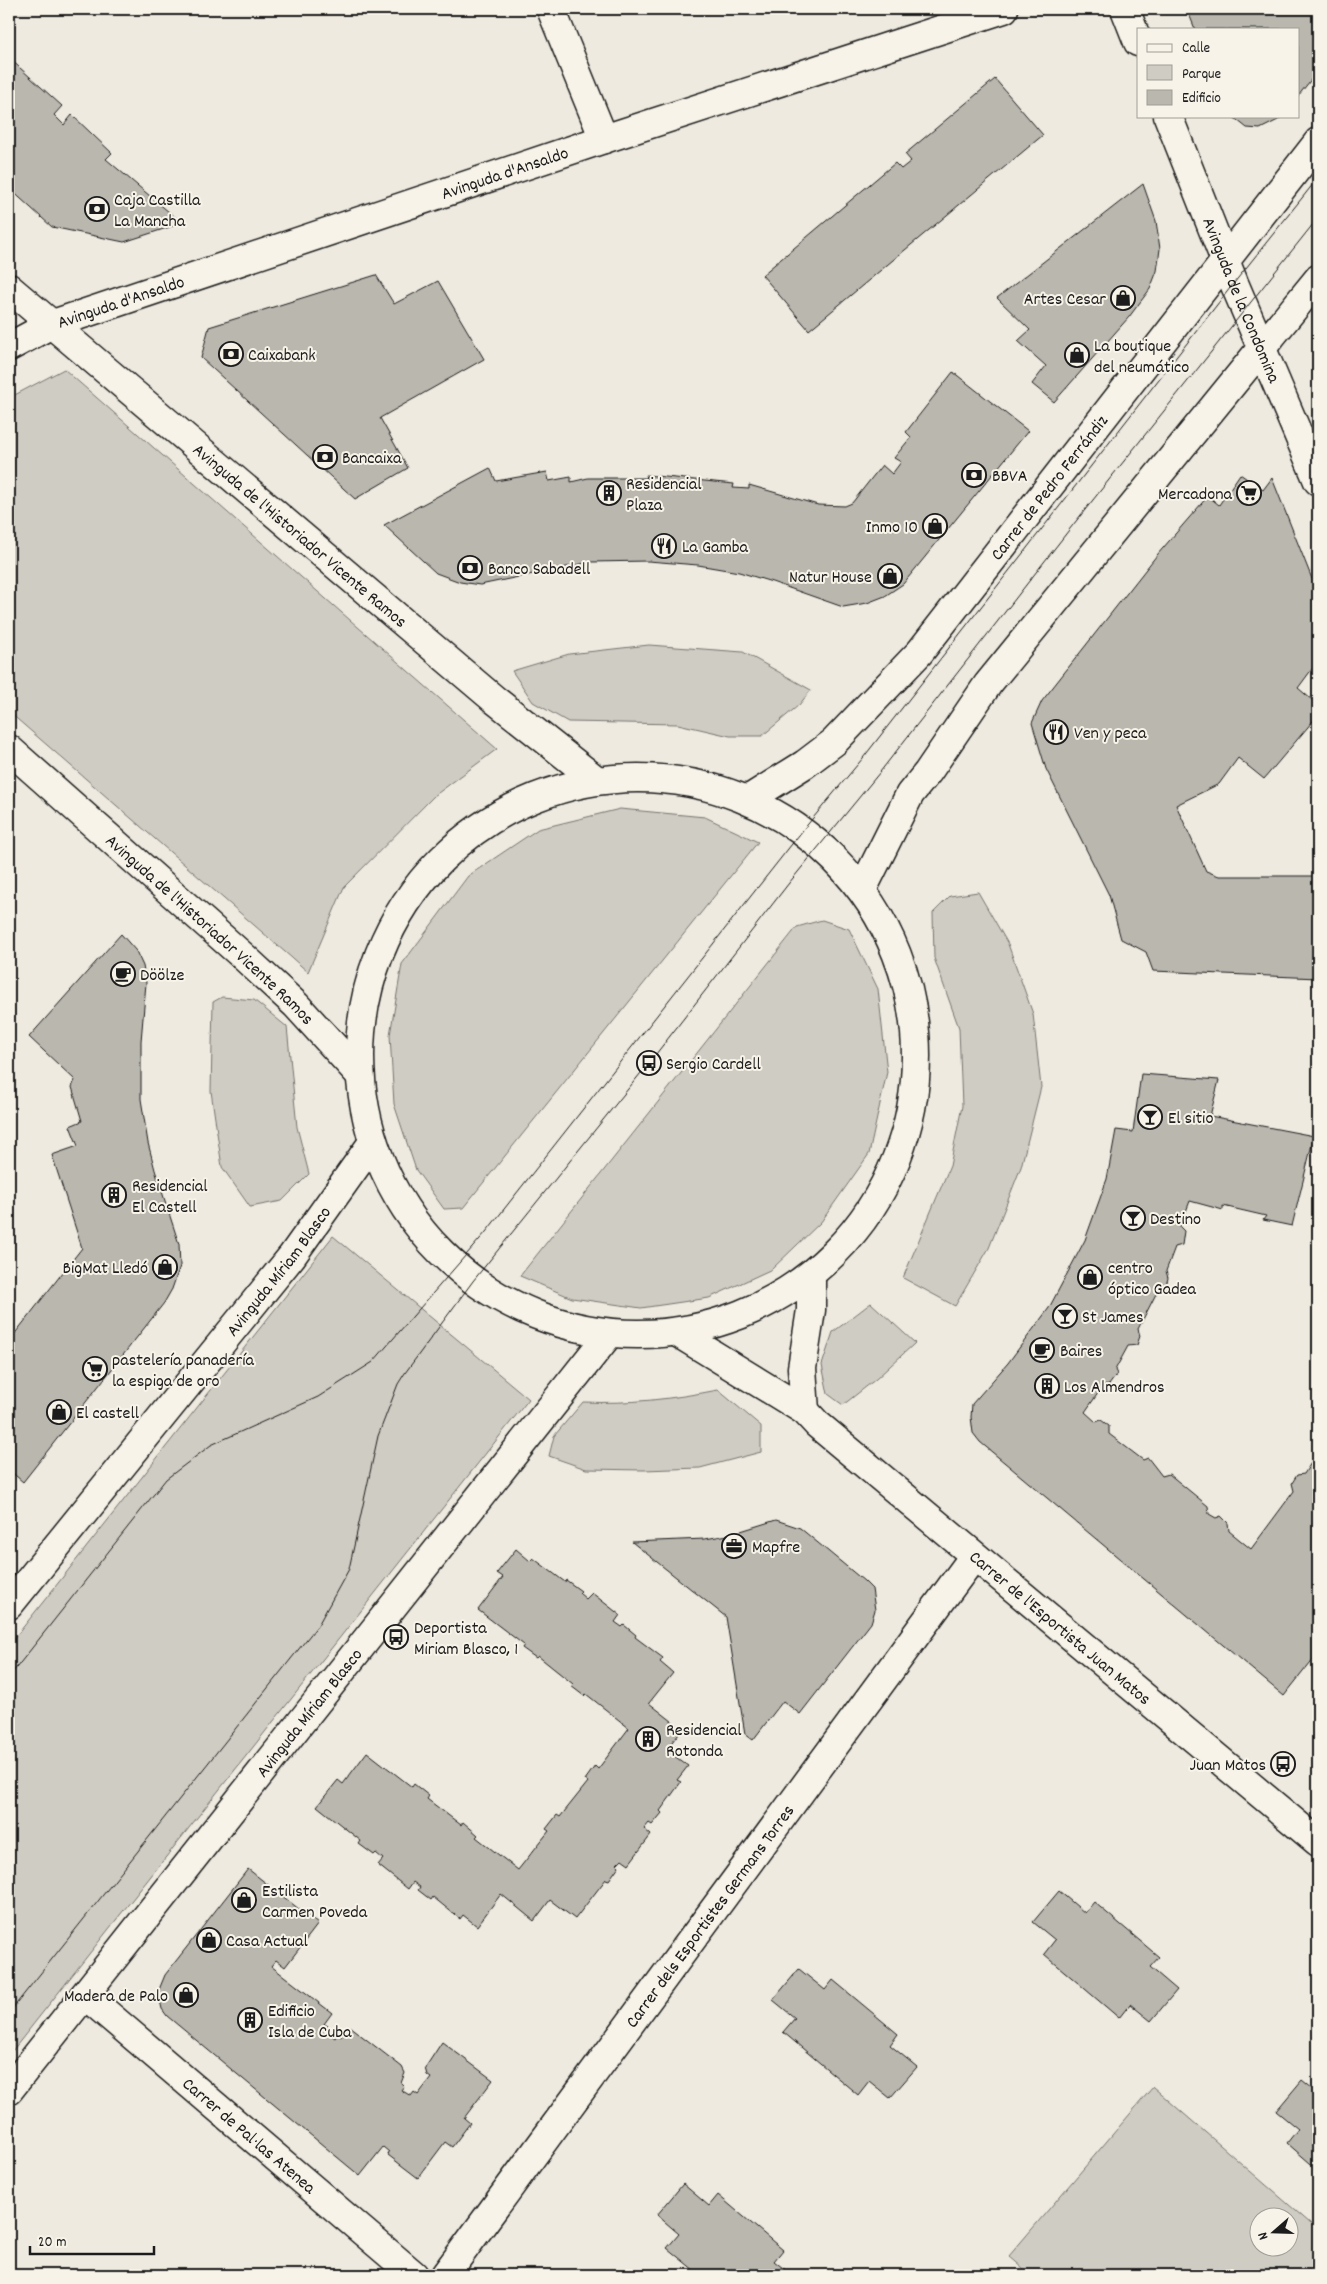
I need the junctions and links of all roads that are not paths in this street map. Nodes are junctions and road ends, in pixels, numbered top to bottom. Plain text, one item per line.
1 (551, 9) edge
2 (1004, 9) edge
3 (1125, 9) edge
4 (1137, 39) edge
5 (1169, 118) edge
6 (604, 139) junction
7 (1318, 142) edge
8 (1225, 261) junction
9 (1318, 279) edge
10 (9, 288) edge
11 (50, 325) junction
12 (9, 347) edge
13 (1262, 349) junction
14 (1318, 481) edge
15 (9, 749) edge
16 (595, 779) junction
17 (749, 799) junction
18 (862, 890) junction
19 (360, 1075) junction
20 (373, 1142) junction
21 (812, 1276) junction
22 (678, 1333) junction
23 (608, 1334) junction
24 (804, 1411) junction
25 (974, 1556) junction
26 (9, 1605) edge
27 (1318, 1842) edge
28 (84, 1995) junction
29 (9, 2090) edge
30 (414, 2275) edge
31 (445, 2275) edge

1 - 6 street
2 - 6 street, Avinguda d'Ansaldo
3 - 4 street
5 - 8 street, Avinguda de la Condomina
6 - 11 street, Avinguda d'Ansaldo
7 - 8 street, Carrer de Pedro Ferrándiz
8 - 13 street, Avinguda de la Condomina
8 - 17 street, Carrer de Pedro Ferrándiz
9 - 13 street
10 - 11 street, Avinguda de l'Historiador Vicente Ramos
11 - 12 street, Avinguda d'Ansaldo
11 - 16 street, Avinguda de l'Historiador Vicente Ramos
13 - 14 street, Avinguda de la Condomina
13 - 18 street
15 - 19 street, Avinguda de l'Historiador Vicente Ramos
16 - 17 street
16 - 19 street
17 - 18 street
18 - 21 street
19 - 20 street
20 - 23 street
20 - 26 street, Avinguda Míriam Blasco
21 - 22 street
21 - 24 street
22 - 23 street
22 - 24 street, Carrer de l'Esportista Juan Matos
23 - 28 street, Avinguda Míriam Blasco
24 - 25 street, Carrer de l'Esportista Juan Matos
25 - 27 street, Carrer de l'Esportista Juan Matos
25 - 31 street, Carrer dels Esportistes Germans Torres
28 - 29 street, Avinguda Míriam Blasco
28 - 30 street, Carrer de Pal·las Atenea

